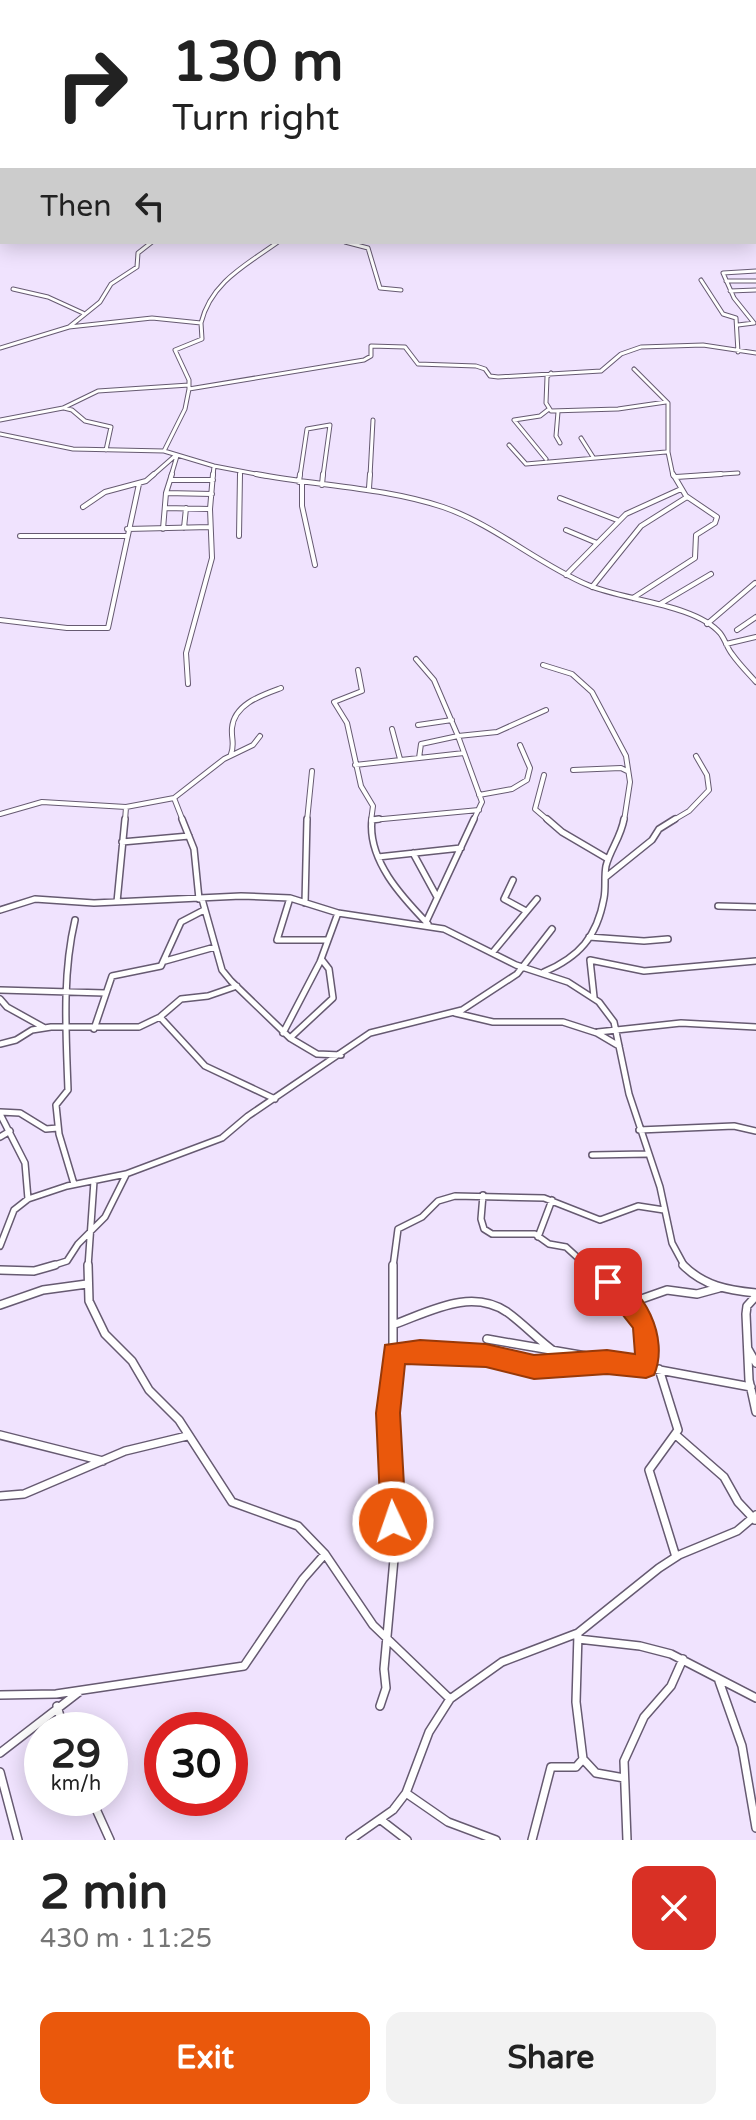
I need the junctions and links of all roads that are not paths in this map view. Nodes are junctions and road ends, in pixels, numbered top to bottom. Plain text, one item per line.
1 (149, 244) edge
2 (275, 244) edge
3 (353, 244) edge
4 (756, 271) edge
5 (701, 280) dead end
6 (726, 281) junction
7 (756, 281) edge
8 (13, 289) dead end
9 (401, 290) dead end
10 (756, 290) edge
11 (730, 291) junction
12 (83, 313) junction
13 (201, 323) junction
14 (738, 325) junction
15 (69, 327) junction
16 (0, 348) edge
17 (738, 352) junction
18 (756, 353) edge
19 (634, 369) dead end
20 (552, 373) junction
21 (189, 387) junction
22 (667, 402) junction
23 (63, 408) junction
24 (549, 409) junction
25 (558, 412) junction
26 (0, 420) edge
27 (373, 420) dead end
28 (0, 434) edge
29 (581, 438) dead end
30 (560, 443) dead end
31 (509, 445) dead end
32 (106, 450) junction
33 (164, 451) junction
34 (666, 452) junction
35 (176, 455) junction
36 (593, 457) junction
37 (547, 460) junction
38 (214, 466) junction
39 (240, 471) junction
40 (738, 473) dead end
41 (676, 477) junction
42 (171, 480) junction
43 (213, 480) junction
44 (301, 483) junction
45 (139, 484) junction
46 (322, 485) junction
47 (369, 488) junction
48 (681, 489) junction
49 (166, 493) junction
50 (212, 494) junction
51 (687, 497) junction
52 (560, 498) dead end
53 (83, 507) dead end
54 (165, 508) junction
55 (186, 508) junction
56 (210, 509) junction
57 (617, 520) junction
58 (210, 527) junction
59 (184, 528) junction
60 (127, 529) junction
61 (163, 529) junction
62 (566, 530) dead end
63 (20, 536) dead end
64 (126, 536) junction
65 (239, 536) dead end
66 (597, 543) junction
67 (315, 565) dead end
68 (711, 574) dead end
69 (566, 575) junction
70 (755, 583) edge
71 (592, 587) junction
72 (632, 598) junction
73 (659, 605) junction
74 (756, 617) edge
75 (0, 620) edge
76 (707, 624) junction
77 (737, 630) dead end
78 (756, 637) edge
79 (726, 644) junction
80 (416, 659) dead end
81 (543, 665) dead end
82 (358, 670) dead end
83 (756, 682) edge
84 (188, 684) dead end
85 (281, 688) dead end
86 (546, 710) dead end
87 (452, 720) junction
88 (418, 725) dead end
89 (392, 729) dead end
90 (260, 736) dead end
91 (458, 736) junction
92 (520, 745) dead end
93 (464, 753) junction
94 (231, 755) junction
95 (696, 756) dead end
96 (419, 758) junction
97 (400, 759) junction
98 (355, 765) junction
99 (573, 770) dead end
100 (312, 771) dead end
101 (627, 771) junction
102 (544, 775) dead end
103 (479, 795) junction
104 (174, 798) junction
105 (126, 807) junction
106 (479, 810) junction
107 (0, 814) edge
108 (372, 820) junction
109 (189, 836) junction
110 (122, 842) junction
111 (461, 848) junction
112 (413, 853) junction
113 (378, 857) junction
114 (608, 859) junction
115 (606, 878) junction
116 (513, 880) dead end
117 (437, 897) junction
118 (290, 898) junction
119 (201, 899) junction
120 (537, 899) dead end
121 (117, 902) junction
122 (305, 903) junction
123 (718, 906) dead end
124 (756, 907) edge
125 (0, 910) edge
126 (204, 910) junction
127 (526, 911) junction
128 (338, 913) junction
129 (75, 920) dead end
130 (427, 924) junction
131 (552, 929) dead end
132 (589, 937) junction
133 (668, 939) dead end
134 (326, 940) junction
135 (215, 947) junction
136 (493, 952) junction
137 (321, 959) junction
138 (164, 961) junction
139 (756, 961) edge
140 (523, 967) junction
141 (543, 972) junction
142 (237, 986) junction
143 (0, 990) edge
144 (67, 991) junction
145 (105, 993) junction
146 (594, 998) junction
147 (0, 999) edge
148 (454, 1013) junction
149 (160, 1017) junction
150 (65, 1027) junction
151 (756, 1027) edge
152 (44, 1028) junction
153 (94, 1029) junction
154 (615, 1030) junction
155 (283, 1033) junction
156 (597, 1033) junction
157 (290, 1038) junction
158 (0, 1044) edge
159 (620, 1047) junction
160 (342, 1055) junction
161 (275, 1099) junction
162 (0, 1113) edge
163 (58, 1128) junction
164 (639, 1130) junction
165 (10, 1131) junction
166 (756, 1131) edge
167 (0, 1137) edge
168 (647, 1154) junction
169 (592, 1155) dead end
170 (126, 1174) junction
171 (94, 1181) junction
172 (74, 1184) junction
173 (483, 1195) junction
174 (28, 1199) junction
175 (552, 1200) junction
176 (665, 1211) junction
177 (89, 1235) junction
178 (538, 1237) junction
179 (0, 1246) edge
180 (0, 1270) edge
181 (87, 1284) junction
182 (720, 1287) junction
183 (756, 1295) edge
184 (630, 1303) junction
185 (0, 1305) edge
186 (395, 1324) junction
187 (487, 1339) dead end
188 (747, 1348) junction
189 (555, 1352) junction
190 (393, 1353) junction
191 (622, 1363) junction
192 (756, 1363) edge
193 (646, 1367) junction
194 (659, 1369) junction
195 (751, 1387) junction
196 (756, 1412) edge
197 (0, 1435) edge
198 (677, 1435) junction
199 (187, 1436) junction
200 (105, 1461) junction
201 (0, 1496) edge
202 (755, 1519) edge
203 (325, 1554) junction
204 (676, 1557) junction
205 (578, 1636) junction
206 (388, 1641) junction
207 (683, 1659) junction
208 (719, 1680) junction
209 (83, 1690) junction
210 (0, 1695) edge
211 (756, 1698) edge
212 (450, 1699) junction
213 (57, 1706) junction
214 (380, 1706) dead end
215 (59, 1712) edge
216 (0, 1753) edge
217 (583, 1759) junction
218 (0, 1772) edge
219 (624, 1778) junction
220 (406, 1793) junction
221 (99, 1816) edge
222 (381, 1820) junction
223 (756, 1828) edge
224 (18, 1840) edge
225 (110, 1840) edge
226 (350, 1840) edge
227 (407, 1840) edge
228 (496, 1840) edge
229 (532, 1840) edge
230 (627, 1840) edge

1 - 12 street
2 - 13 street
3 - 9 street
4 - 6 street
5 - 14 street
6 - 7 street
6 - 11 street
8 - 12 street
10 - 11 street
11 - 14 street
12 - 15 street
13 - 15 street
13 - 21 street
14 - 17 street
15 - 16 street
17 - 18 street
17 - 20 street
19 - 22 street
20 - 21 street
20 - 24 street
21 - 23 street
21 - 33 street
22 - 25 street
22 - 34 street
23 - 26 street
23 - 32 street
24 - 25 street
24 - 37 street
25 - 30 street
27 - 47 street
28 - 32 street
29 - 36 street
31 - 37 street
32 - 33 street
33 - 35 street
34 - 36 street
34 - 41 street
35 - 38 street
35 - 42 street
35 - 45 street
36 - 37 street
38 - 39 street
38 - 43 street
39 - 44 street
39 - 65 street
40 - 41 street
41 - 48 street
42 - 43 street
42 - 49 street
43 - 50 street
44 - 46 street
44 - 46 street
44 - 67 street
45 - 53 street
45 - 60 street
46 - 47 street
47 - 69 street
48 - 51 street
48 - 57 street
49 - 50 street
49 - 54 street
50 - 56 street
51 - 71 street
51 - 72 street
52 - 57 street
54 - 55 street
54 - 61 street
55 - 56 street
55 - 59 street
56 - 58 street
57 - 66 street
58 - 59 street
58 - 84 street
59 - 61 street
60 - 61 street
60 - 64 street
62 - 66 street
63 - 64 street
64 - 75 street
66 - 69 street
68 - 73 street
69 - 71 street
70 - 76 street
71 - 72 street
72 - 73 street
73 - 76 street
74 - 77 street
76 - 79 street
78 - 79 street
79 - 83 street
80 - 87 street
81 - 101 street
82 - 98 street
85 - 94 street
86 - 91 street
87 - 88 street
87 - 91 street
89 - 97 street
90 - 94 street
91 - 93 street
91 - 96 street
92 - 103 street
93 - 96 street
93 - 103 street
94 - 104 street
95 - 115 street
96 - 97 street
97 - 98 street
98 - 108 street
99 - 101 street
100 - 122 street
101 - 114 street
102 - 114 street
103 - 106 street
104 - 105 street
104 - 109 street
105 - 107 street
105 - 110 street
106 - 108 street
106 - 111 street
108 - 113 street
109 - 110 street
109 - 119 street
110 - 121 street
111 - 112 street
111 - 117 street
112 - 113 street
112 - 117 street
113 - 130 street
114 - 115 street
115 - 132 street
116 - 127 street
117 - 130 street
118 - 119 street
118 - 122 street
118 - 134 street
119 - 121 street
119 - 126 street
120 - 127 street
121 - 125 street
122 - 128 street
123 - 124 street
126 - 135 street
126 - 138 street
127 - 136 street
128 - 130 street
128 - 134 street
129 - 144 street
130 - 136 street
131 - 140 street
132 - 133 street
132 - 141 street
134 - 137 street
135 - 138 street
135 - 142 street
136 - 140 street
137 - 155 street
137 - 157 street
138 - 145 street
139 - 146 street
140 - 141 street
140 - 148 street
141 - 146 street
142 - 149 street
142 - 155 street
143 - 144 street
144 - 145 street
144 - 150 street
145 - 153 street
146 - 154 street
147 - 152 street
148 - 156 street
148 - 160 street
149 - 153 street
149 - 161 street
150 - 152 street
150 - 153 street
150 - 163 street
151 - 154 street
152 - 158 street
154 - 156 street
154 - 159 street
155 - 157 street
156 - 159 street
157 - 160 street
159 - 164 street
160 - 161 street
161 - 170 street
162 - 163 street
162 - 165 street
163 - 172 street
164 - 166 street
164 - 168 street
165 - 167 street
165 - 174 street
168 - 169 street
168 - 176 street
170 - 171 street
170 - 177 street
171 - 172 street
171 - 177 street
172 - 174 street
173 - 175 street
173 - 178 street
173 - 186 street
174 - 179 street
175 - 176 street
175 - 178 street
176 - 182 street
177 - 180 street
177 - 181 street
178 - 184 street
181 - 185 street
181 - 199 street
182 - 183 street
182 - 184 street
183 - 188 street
184 - 193 street
186 - 189 street
186 - 190 street
187 - 189 street
188 - 192 street
188 - 195 street
189 - 191 street
190 - 191 street
190 - 206 street
191 - 193 street
193 - 194 street
194 - 195 street
194 - 198 street
195 - 196 street
197 - 200 street
198 - 202 street
198 - 204 street
199 - 200 street
199 - 203 street
200 - 201 street
202 - 204 street
203 - 206 street
203 - 209 street
204 - 205 street
205 - 207 street
205 - 212 street
205 - 217 street
206 - 212 street
206 - 214 street
207 - 208 street
207 - 219 street
208 - 211 street
208 - 223 street
209 - 210 street
209 - 213 street
212 - 220 street
213 - 215 street
213 - 216 street
217 - 219 street
217 - 229 street
218 - 224 street
219 - 230 street
220 - 222 street
220 - 228 street
221 - 225 street
222 - 226 street
222 - 227 street

